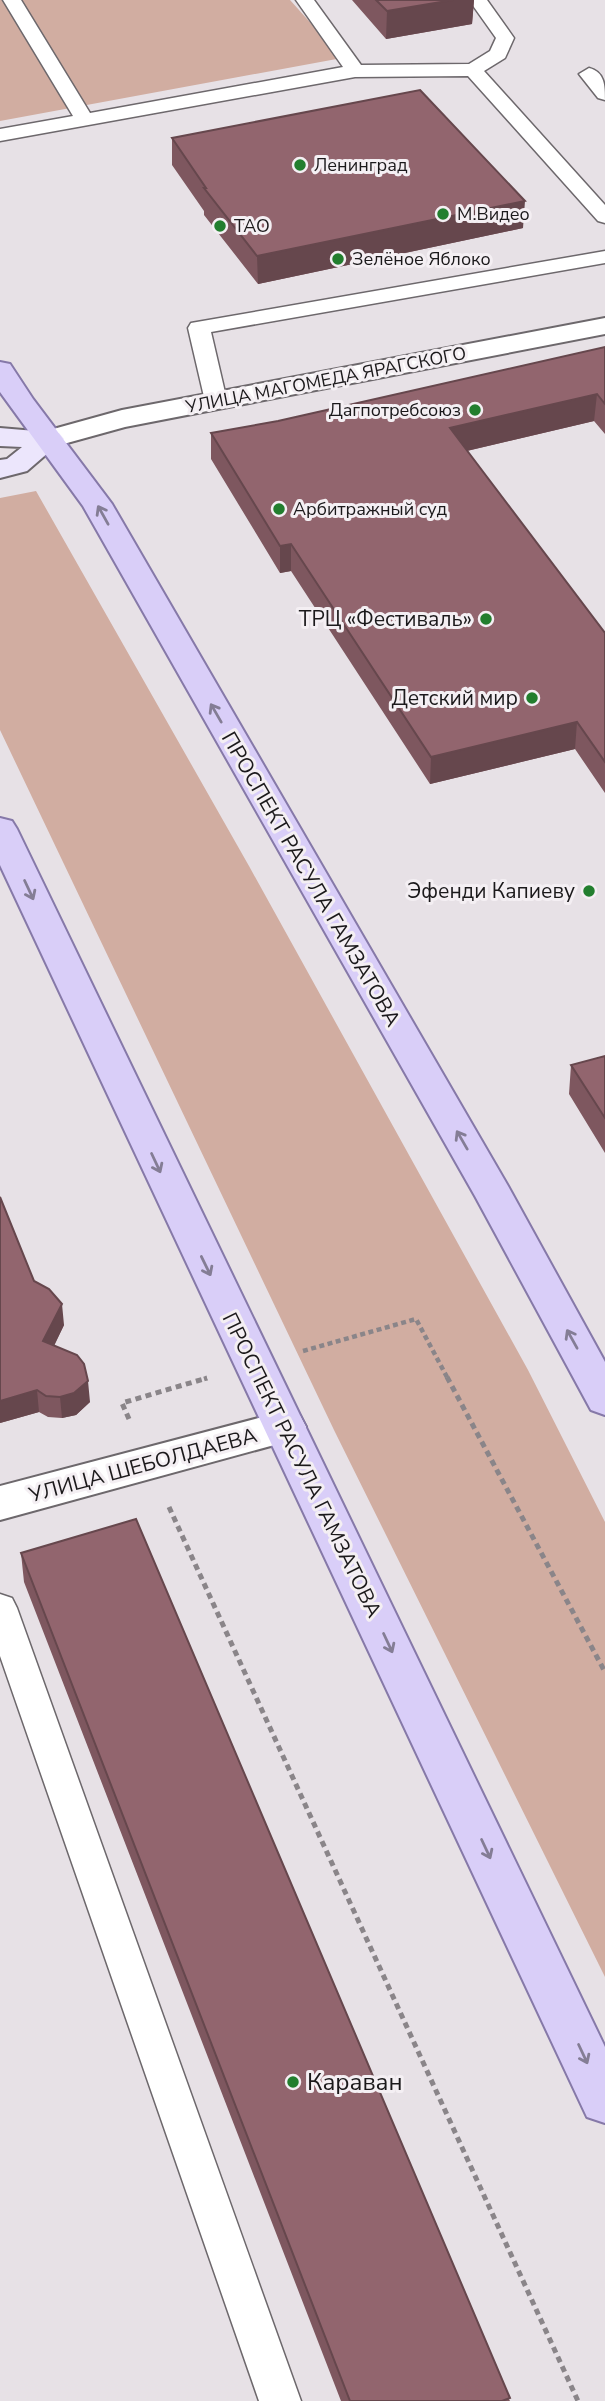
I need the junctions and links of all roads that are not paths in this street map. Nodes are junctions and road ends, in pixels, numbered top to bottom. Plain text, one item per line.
1 (12, 0) edge
2 (305, 0) edge
3 (478, 0) edge
4 (474, 70) junction
5 (355, 71) junction
6 (589, 74) dead end
7 (605, 94) edge
8 (86, 120) junction
9 (0, 135) edge
10 (605, 218) edge
11 (605, 257) edge
12 (605, 326) edge
13 (0, 370) edge
14 (216, 401) junction
15 (0, 437) edge
16 (49, 439) junction
17 (0, 447) edge
18 (0, 468) edge
19 (0, 829) edge
20 (605, 1399) edge
21 (285, 1427) junction
22 (0, 1503) edge
23 (0, 1608) edge
24 (605, 2100) edge
25 (280, 2401) edge

1 - 8 lane
2 - 5 lane
3 - 4 lane
4 - 5 lane
4 - 10 lane
5 - 8 lane
6 - 7 lane
8 - 9 lane
11 - 14 lane
12 - 14 street, УЛИЦА МАГОМЕДА ЯРАГСКОГО
13 - 16 main road, ПРОСПЕКТ РАСУЛА ГАМЗАТОВА
14 - 16 street, УЛИЦА МАГОМЕДА ЯРАГСКОГО
15 - 16 main road, УЛИЦА МАГОМЕДА ЯРАГСКОГО
16 - 17 main road, УЛИЦА МАГОМЕДА ЯРАГСКОГО
16 - 18 main road, УЛИЦА МАГОМЕДА ЯРАГСКОГО
20 -> 16 main road, ПРОСПЕКТ РАСУЛА ГАМЗАТОВА
19 -> 21 main road, ПРОСПЕКТ РАСУЛА ГАМЗАТОВА
21 - 22 street, УЛИЦА ШЕБОЛДАЕВА
21 -> 24 main road, ПРОСПЕКТ РАСУЛА ГАМЗАТОВА
23 - 25 lane

